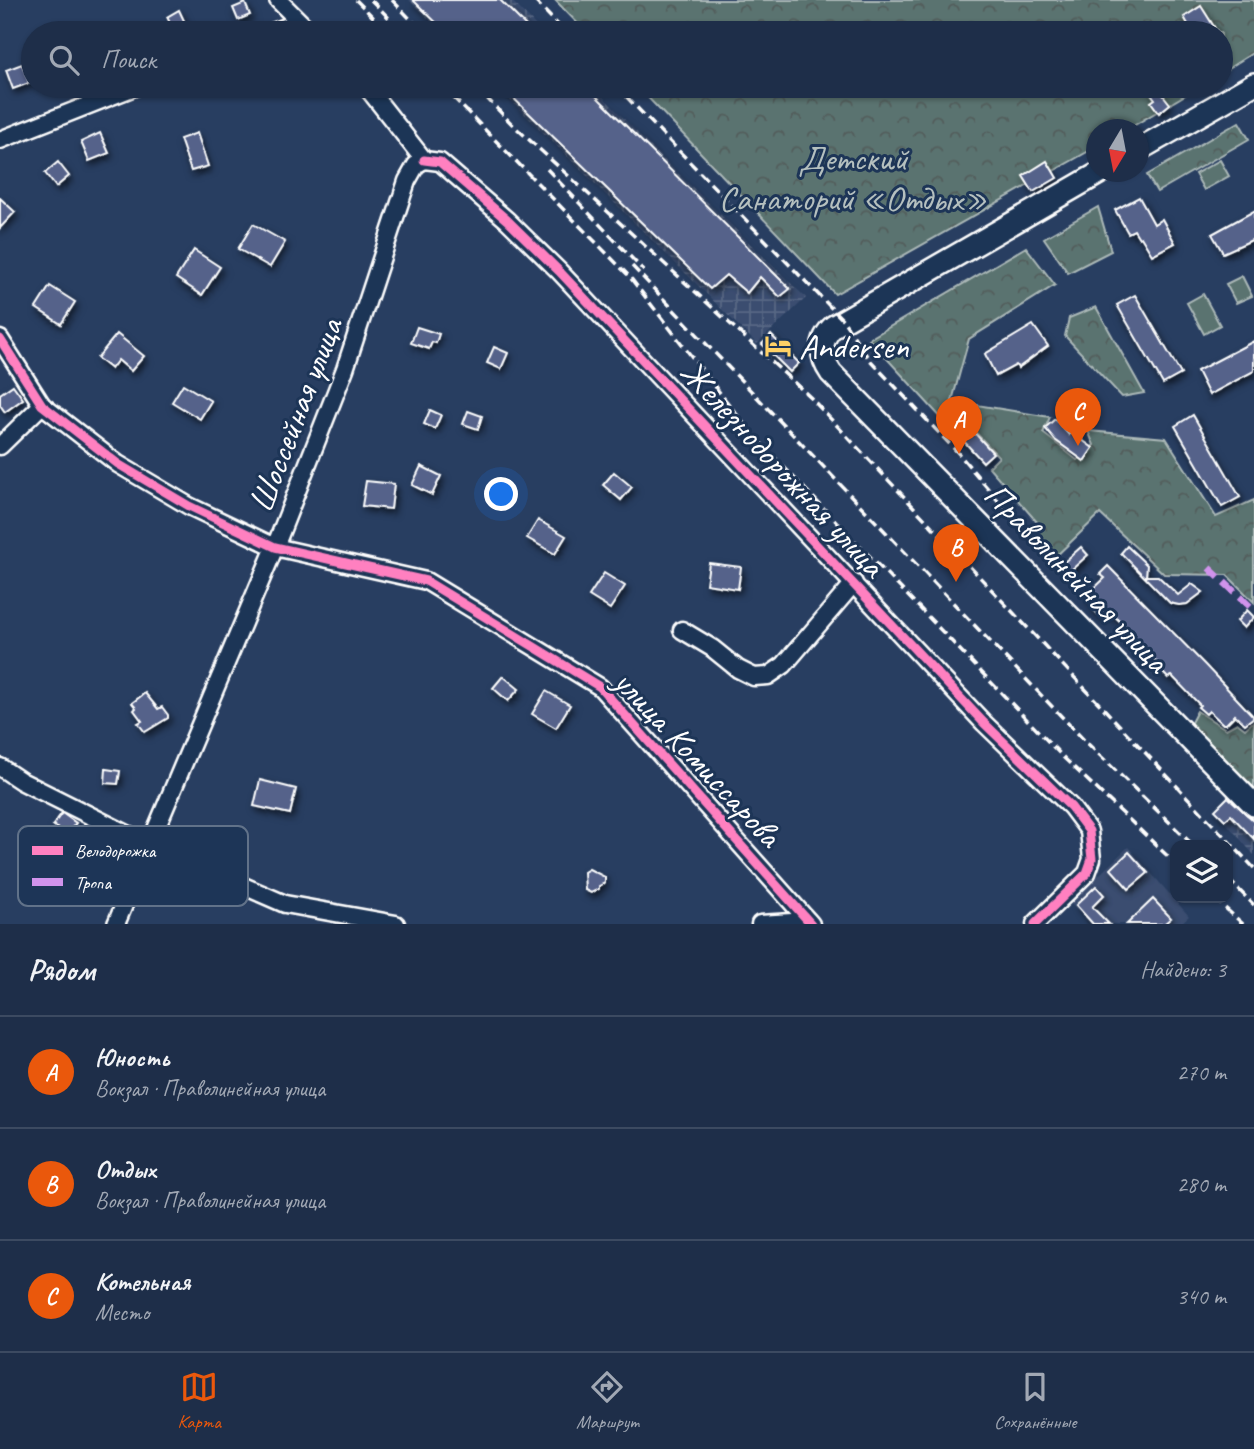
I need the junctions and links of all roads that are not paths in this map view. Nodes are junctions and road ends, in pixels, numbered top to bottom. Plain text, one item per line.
1 (278, 0) edge
2 (298, 21) edge
3 (1254, 84) edge
4 (1233, 96) edge
5 (107, 98) edge
6 (375, 98) edge
7 (1230, 98) edge
8 (0, 140) edge
9 (1149, 144) edge
10 (424, 160) junction
11 (1086, 181) edge
12 (0, 339) edge
13 (42, 405) junction
14 (0, 446) edge
15 (275, 547) junction
16 (854, 583) junction
17 (682, 630) dead end
18 (0, 766) edge
19 (1254, 805) edge
20 (111, 826) edge
21 (157, 826) edge
22 (248, 888) edge
23 (124, 906) edge
24 (809, 922) edge
25 (116, 924) edge
26 (396, 924) edge
27 (760, 924) edge
28 (1035, 924) edge

1 - 2 street
3 - 4 main road
5 - 8 street
6 - 10 street
7 - 9 main road
10 - 15 street, Шоссейная улица
10 - 16 street, Железнодорожная улица
11 - 19 main road, Праволинейная улица
12 - 13 street, улица Комиссарова
13 - 14 street
13 - 15 street, улица Комиссарова
15 - 21 street, Шоссейная улица
15 - 24 street, улица Комиссарова
16 - 17 street
16 - 28 street, Железнодорожная улица
18 - 20 street
22 - 26 street
23 - 25 street, Шоссейная улица
24 - 27 street

